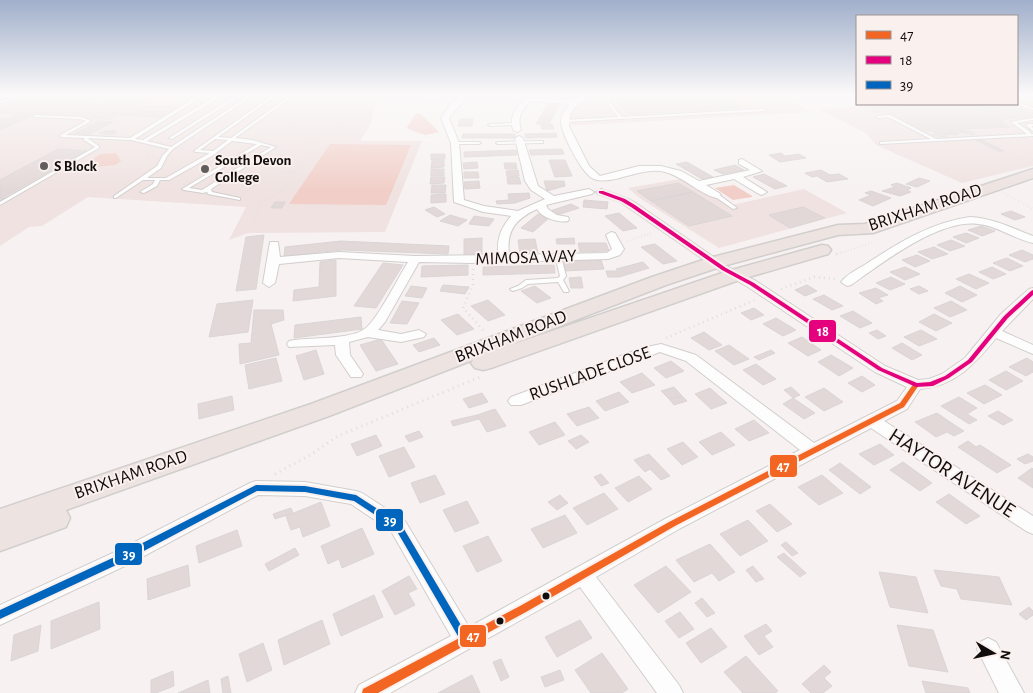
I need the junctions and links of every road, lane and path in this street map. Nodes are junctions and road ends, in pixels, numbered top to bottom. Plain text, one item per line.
1 (77, 127) edge
2 (149, 127) edge
3 (167, 127) edge
4 (188, 127) edge
5 (203, 127) edge
6 (229, 127) edge
7 (248, 127) edge
8 (291, 127) edge
9 (342, 127) edge
10 (405, 127) edge
11 (448, 127) edge
12 (497, 127) edge
13 (517, 127) edge
14 (566, 127) edge
15 (911, 127) edge
16 (1021, 127) edge
17 (300, 132) junction
18 (518, 134) junction
19 (1031, 135) edge
20 (82, 137) junction
21 (172, 138) dead end
22 (214, 138) junction
23 (972, 138) junction
24 (131, 139) junction
25 (231, 140) junction
26 (452, 140) junction
27 (936, 140) junction
28 (145, 141) junction
29 (542, 142) dead end
30 (479, 143) dead end
31 (498, 143) dead end
32 (881, 143) dead end
33 (259, 144) junction
34 (172, 148) junction
35 (213, 152) junction
36 (742, 162) dead end
37 (143, 166) dead end
38 (585, 167) junction
39 (1032, 171) edge
40 (297, 172) junction
41 (735, 176) junction
42 (599, 178) junction
43 (143, 179) junction
44 (158, 180) junction
45 (580, 182) junction
46 (615, 182) junction
47 (698, 184) junction
48 (208, 189) junction
49 (142, 192) dead end
50 (589, 192) junction
51 (601, 192) junction
52 (762, 192) dead end
53 (1004, 194) dead end
54 (567, 195) junction
55 (716, 195) joint
56 (116, 197) dead end
57 (237, 198) joint
58 (552, 200) junction
59 (623, 200) junction
60 (0, 204) edge
61 (541, 204) junction
62 (735, 208) dead end
63 (1033, 209) edge
64 (517, 214) junction
65 (564, 219) dead end
66 (253, 221) dead end
67 (665, 228) junction
68 (867, 229) junction
69 (614, 240) joint
70 (1033, 240) edge
71 (274, 244) dead end
72 (558, 256) junction
73 (504, 258) junction
74 (414, 259) junction
75 (472, 260) junction
76 (274, 261) junction
77 (725, 269) junction
78 (560, 280) junction
79 (847, 282) joint
80 (269, 283) dead end
81 (513, 289) dead end
82 (566, 291) dead end
83 (777, 291) dead end
84 (1033, 292) edge
85 (761, 298) dead end
86 (368, 333) junction
87 (995, 333) junction
88 (419, 334) dead end
89 (342, 340) junction
90 (500, 340) junction
91 (294, 344) dead end
92 (661, 348) junction
93 (1033, 350) edge
94 (356, 374) dead end
95 (916, 385) junction
96 (516, 402) dead end
97 (871, 420) junction
98 (812, 450) junction
99 (0, 521) edge
100 (1033, 526) edge
101 (0, 538) edge
102 (582, 574) junction
103 (0, 615) edge
104 (465, 640) junction
105 (988, 649) dead end
106 (367, 693) edge
107 (671, 693) edge
108 (1012, 693) edge

1 - 20 lane
2 - 24 lane
3 - 28 lane
4 - 21 lane
5 - 34 lane
6 - 22 lane
7 - 25 lane
8 - 17 path
9 - 17 path
10 - 26 path
11 - 26 street
12 - 18 lane
13 - 18 street
14 - 38 street
15 - 27 lane
16 - 19 lane
17 - 40 path
18 - 29 lane
18 - 31 lane
18 - 58 street
19 - 23 lane
20 - 24 lane
20 - 60 lane
22 - 25 lane
22 - 35 lane
23 - 27 lane
23 - 39 path
24 - 28 lane
25 - 33 lane
25 - 35 lane
26 - 30 lane
26 - 64 street
27 - 32 lane
28 - 34 lane
28 - 37 path
33 - 48 lane
33 - 48 lane
34 - 43 lane
35 - 44 lane
36 - 41 street
38 - 42 street
38 - 45 street
39 - 68 main road, BRIXHAM ROAD
40 - 57 path
40 - 66 path
41 - 47 street
41 - 52 street
42 - 45 street
42 - 46 street
43 - 44 lane
43 - 56 lane
44 - 49 lane
45 - 50 street
45 - 54 street
46 - 47 street
46 - 51 street
46 - 59 street
47 - 55 street
48 - 57 lane
50 - 51 street
50 - 54 street
51 - 59 street
53 - 63 path
54 - 58 street
55 - 62 lane
58 - 61 street
59 - 67 street
61 - 64 street
61 - 65 street
64 - 73 street
67 - 69 path
67 - 77 street
68 - 77 main road, BRIXHAM ROAD
68 - 77 main road
69 - 72 street, MIMOSA WAY
70 - 79 street
71 - 76 street
72 - 73 street, MIMOSA WAY
72 - 78 lane
73 - 75 street, MIMOSA WAY
74 - 75 street, MIMOSA WAY
74 - 76 street, MIMOSA WAY
74 - 86 street
75 - 90 path
76 - 80 street
77 - 90 main road, BRIXHAM ROAD
77 - 95 street
77 - 101 main road, BRIXHAM ROAD
78 - 81 lane
78 - 82 lane
79 - 83 path
84 - 87 street
85 - 92 path
86 - 88 street
86 - 89 street
87 - 93 street
87 - 95 street
89 - 91 street
89 - 94 street
90 - 99 main road, BRIXHAM ROAD
92 - 96 street, RUSHLADE CLOSE
92 - 98 street, RUSHLADE CLOSE
95 - 97 street
97 - 98 street
97 - 100 street, HAYTOR AVENUE
98 - 102 street
102 - 104 street
102 - 107 street
103 - 104 street
104 - 106 street
105 - 108 street

